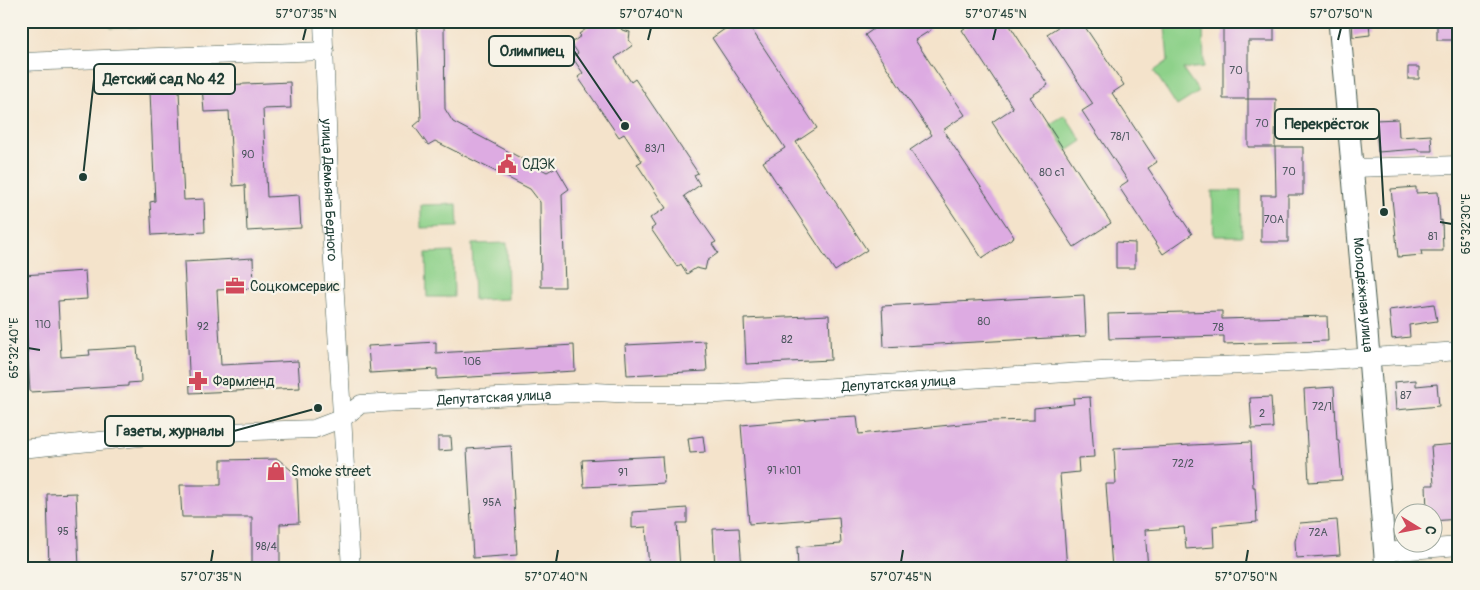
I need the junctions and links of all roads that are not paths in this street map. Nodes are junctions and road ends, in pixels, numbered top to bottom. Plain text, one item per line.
1 (323, 21) edge
2 (1339, 21) edge
3 (324, 52) junction
4 (21, 62) edge
5 (1459, 165) edge
6 (1352, 168) junction
7 (1459, 351) edge
8 (1370, 358) junction
9 (343, 418) junction
10 (21, 449) edge
11 (1459, 546) edge
12 (1386, 561) edge
13 (351, 569) edge

1 - 3 street, улица Демьяна Бедного
2 - 6 street, Молодёжная улица
3 - 4 street
3 - 9 street, улица Демьяна Бедного
5 - 6 street
6 - 8 street, Молодёжная улица
7 - 8 street, Депутатская улица
8 - 9 street, Депутатская улица
8 - 12 street, Молодёжная улица
9 - 10 street, Депутатская улица
9 - 13 street, улица Демьяна Бедного
11 - 12 street

